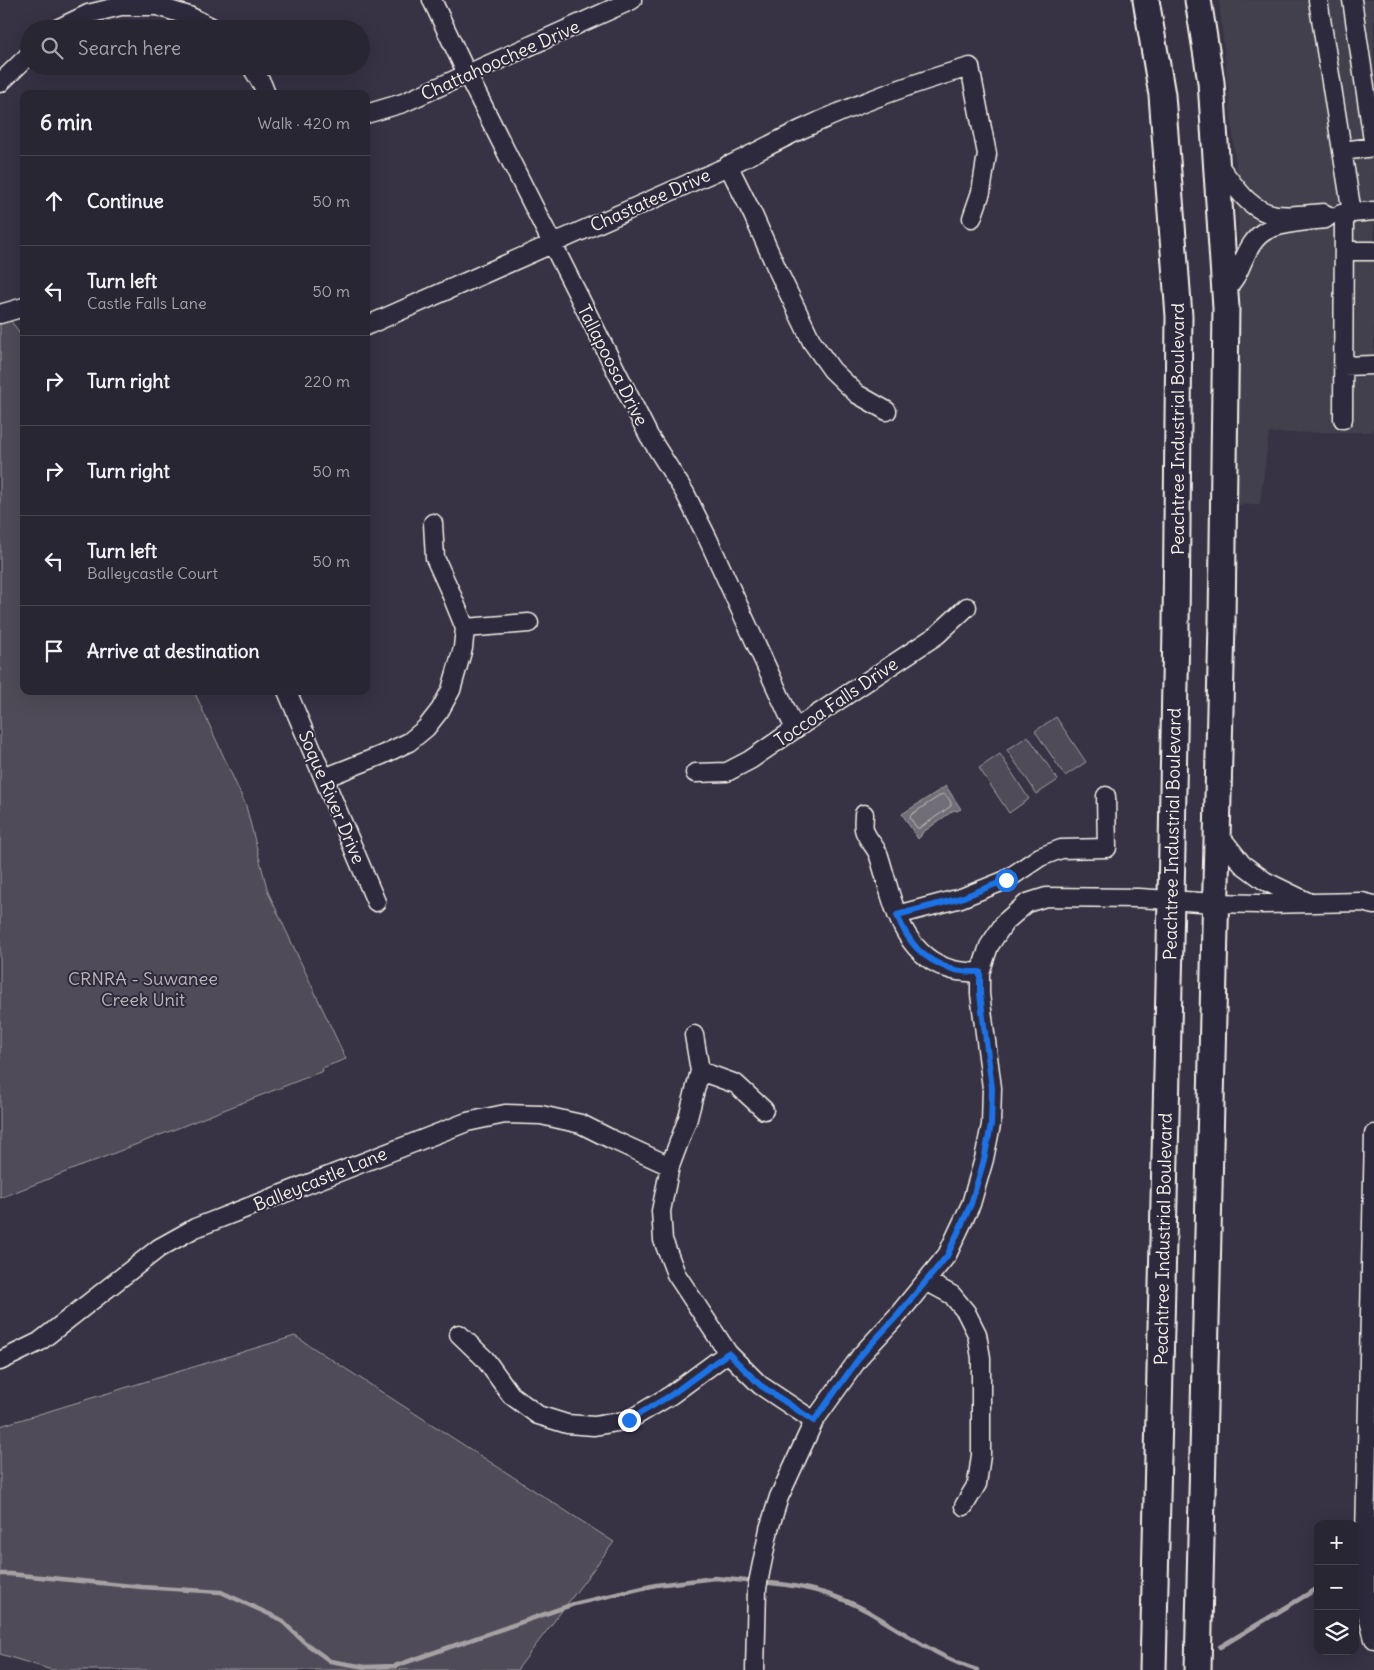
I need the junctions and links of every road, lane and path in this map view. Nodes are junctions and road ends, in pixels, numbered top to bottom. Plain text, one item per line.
1 (432, 0) edge
2 (632, 0) edge
3 (1146, 0) edge
4 (1198, 0) edge
5 (1318, 0) edge
6 (1352, 0) edge
7 (76, 20) edge
8 (197, 20) edge
9 (20, 64) edge
10 (467, 74) junction
11 (256, 75) edge
12 (0, 83) edge
13 (264, 90) edge
14 (370, 113) edge
15 (1342, 151) junction
16 (1216, 162) junction
17 (728, 166) junction
18 (1374, 211) edge
19 (1341, 214) junction
20 (972, 218) dead end
21 (553, 245) junction
22 (1344, 251) junction
23 (1374, 251) edge
24 (1225, 292) junction
25 (20, 308) edge
26 (0, 314) edge
27 (370, 324) edge
28 (1374, 365) edge
29 (1343, 366) junction
30 (887, 411) dead end
31 (1343, 419) dead end
32 (433, 523) dead end
33 (967, 607) dead end
34 (529, 623) dead end
35 (465, 628) junction
36 (289, 695) edge
37 (795, 729) junction
38 (695, 774) dead end
39 (324, 778) junction
40 (1106, 796) dead end
41 (864, 814) dead end
42 (1217, 832) junction
43 (1171, 900) junction
44 (376, 902) dead end
45 (1215, 903) junction
46 (1310, 903) junction
47 (1374, 905) edge
48 (897, 915) junction
49 (980, 972) junction
50 (694, 1035) dead end
51 (700, 1071) junction
52 (764, 1110) dead end
53 (1374, 1134) edge
54 (670, 1166) junction
55 (926, 1281) junction
56 (459, 1334) dead end
57 (728, 1353) junction
58 (0, 1360) edge
59 (814, 1421) junction
60 (964, 1506) dead end
61 (1374, 1639) edge
62 (755, 1670) edge
63 (1153, 1670) edge
64 (1198, 1670) edge

1 - 10 street, Tallapoosa Drive
2 - 10 street, Chattahoochee Drive
3 - 43 highway, Peachtree Industrial Boulevard
4 - 16 highway
5 - 15 street
6 - 15 street
7 - 8 street
9 - 12 street
10 - 14 street, Chattahoochee Drive
10 - 21 street, Tallapoosa Drive
11 - 13 street
15 - 19 street
16 - 19 street
16 - 24 highway
17 - 20 street, Chastatee Drive
17 - 21 street, Chastatee Drive
17 - 30 street
18 - 19 street
19 - 22 street
19 - 24 street
21 - 27 street, Chastatee Drive
21 - 37 street, Tallapoosa Drive
22 - 23 street
22 - 29 street
24 - 42 highway
25 - 26 street
28 - 29 street
29 - 31 street
32 - 35 street
33 - 37 street, Toccoa Falls Drive
34 - 35 street
35 - 39 street
36 - 39 street, Soque River Drive
37 - 38 street, Toccoa Falls Drive
39 - 44 street, Soque River Drive
40 - 48 street
41 - 48 street
42 - 45 highway
42 - 46 street
43 - 45 street
43 - 49 street
43 - 63 highway, Peachtree Industrial Boulevard
45 - 46 street
45 - 64 highway
46 - 47 street
48 - 49 street
49 - 55 street
50 - 51 street
51 - 52 street
51 - 54 street
53 - 61 street
54 - 57 street
54 - 58 street, Balleycastle Lane
55 - 59 street
55 - 60 street
56 - 57 street
57 - 59 street
59 - 62 street

